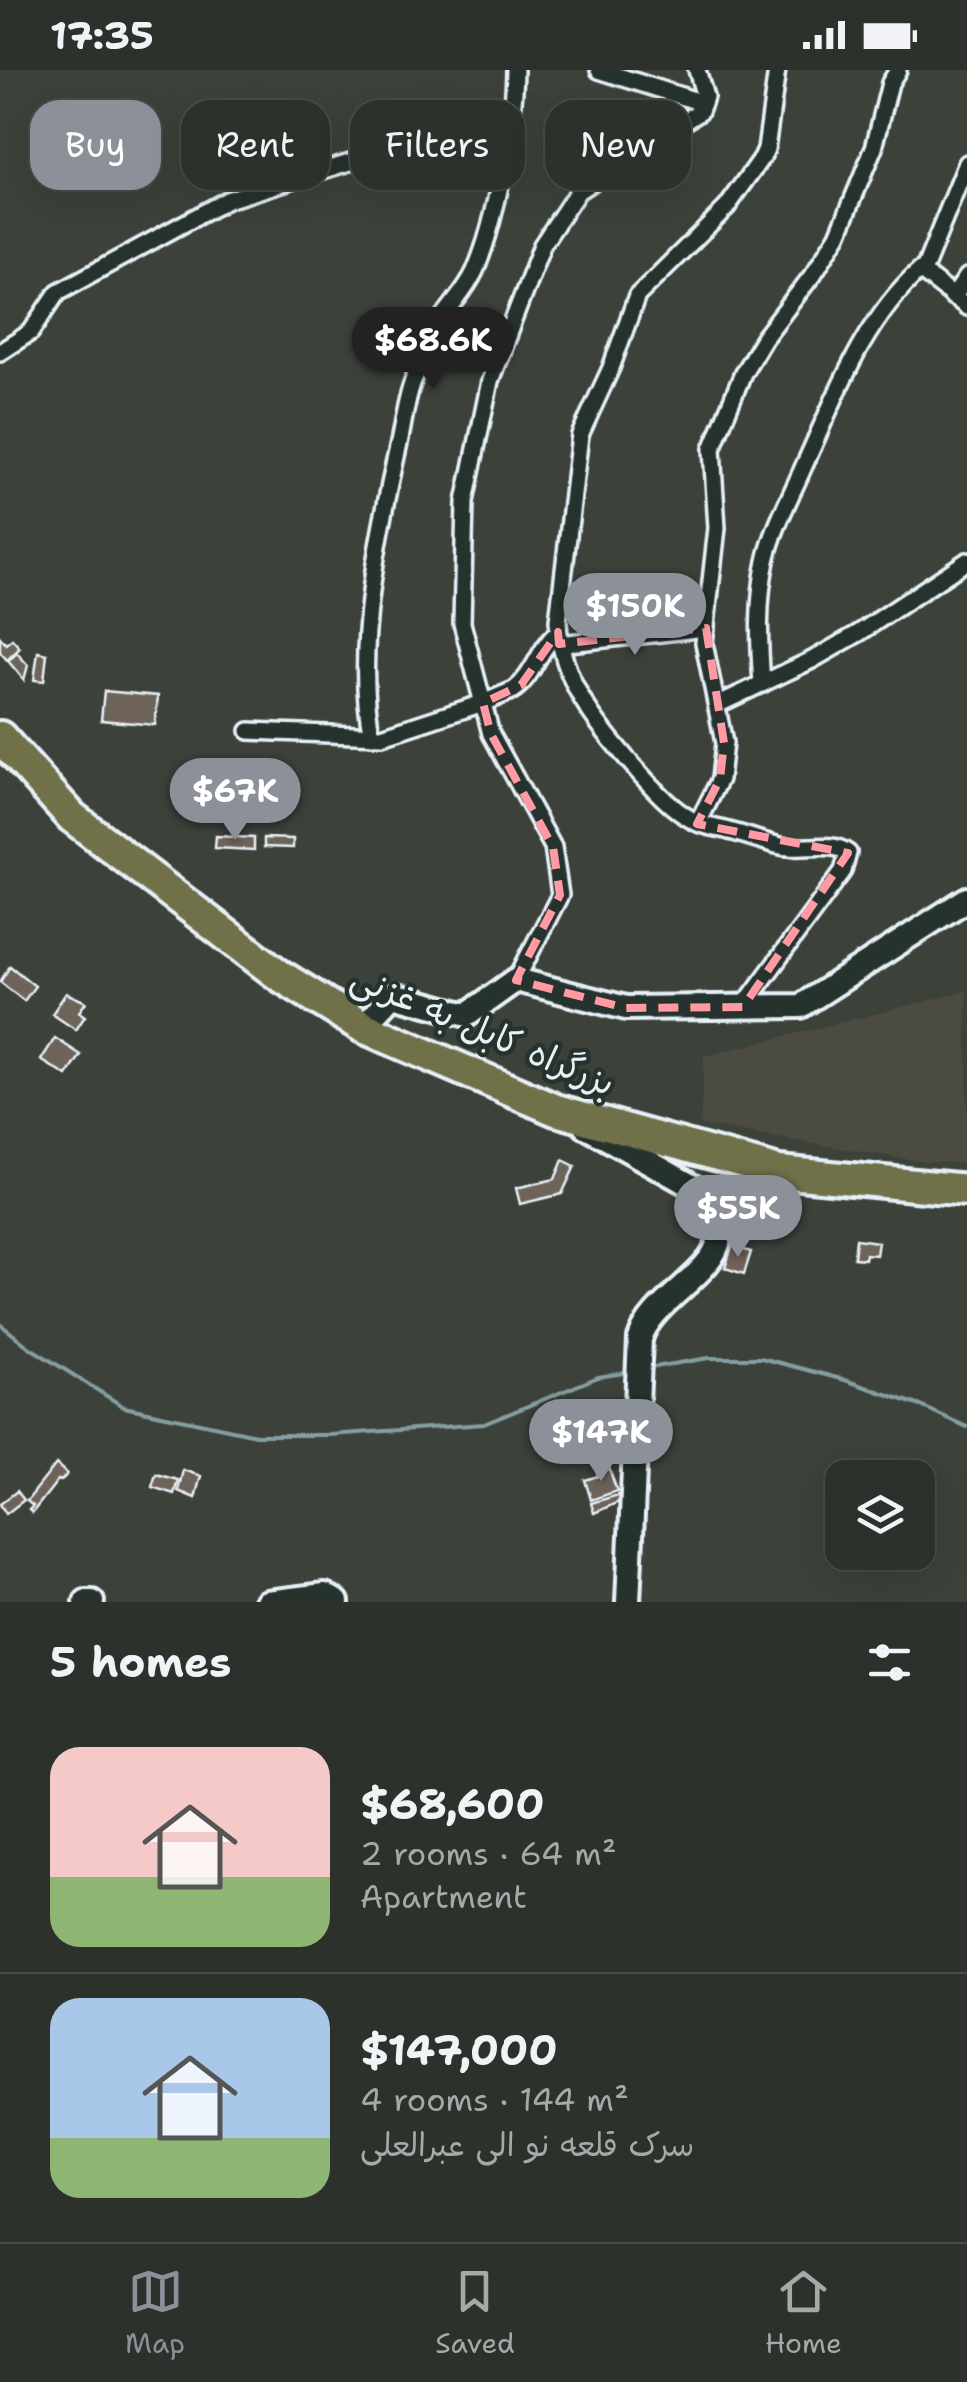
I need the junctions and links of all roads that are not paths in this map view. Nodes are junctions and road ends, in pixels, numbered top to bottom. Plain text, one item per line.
1 (515, 70) edge
2 (599, 70) edge
3 (698, 70) edge
4 (777, 70) edge
5 (898, 70) edge
6 (703, 103) junction
7 (350, 162) edge
8 (967, 164) edge
9 (922, 272) junction
10 (967, 277) edge
11 (954, 297) junction
12 (967, 308) edge
13 (0, 352) edge
14 (967, 561) edge
15 (706, 628) junction
16 (559, 638) junction
17 (762, 684) junction
18 (483, 704) junction
19 (718, 705) junction
20 (249, 731) dead end
21 (372, 736) junction
22 (0, 738) edge
23 (698, 823) junction
24 (967, 899) edge
25 (516, 980) junction
26 (743, 1007) junction
27 (363, 1027) junction
28 (556, 1110) junction
29 (967, 1190) edge
30 (267, 1602) edge
31 (337, 1602) edge
32 (628, 1602) edge

1 - 21 street
2 - 6 street
3 - 6 street
4 - 16 street
5 - 15 street
6 - 18 street
7 - 13 street
8 - 9 street
9 - 11 street
9 - 17 street
10 - 11 street
11 - 12 street
14 - 17 street
15 - 16 street
15 - 19 street
16 - 18 street
16 - 23 street
17 - 19 street
18 - 21 street
18 - 25 street
19 - 23 street
20 - 21 street
22 - 27 highway, بزرگراه کابل به غزنی
23 - 26 street
24 - 26 street
25 - 26 street
25 - 27 street
27 - 28 highway, بزرگراه کابل به غزنی
28 - 29 highway, بزرگراه کابل به غزنی
28 - 32 street
30 - 31 street

